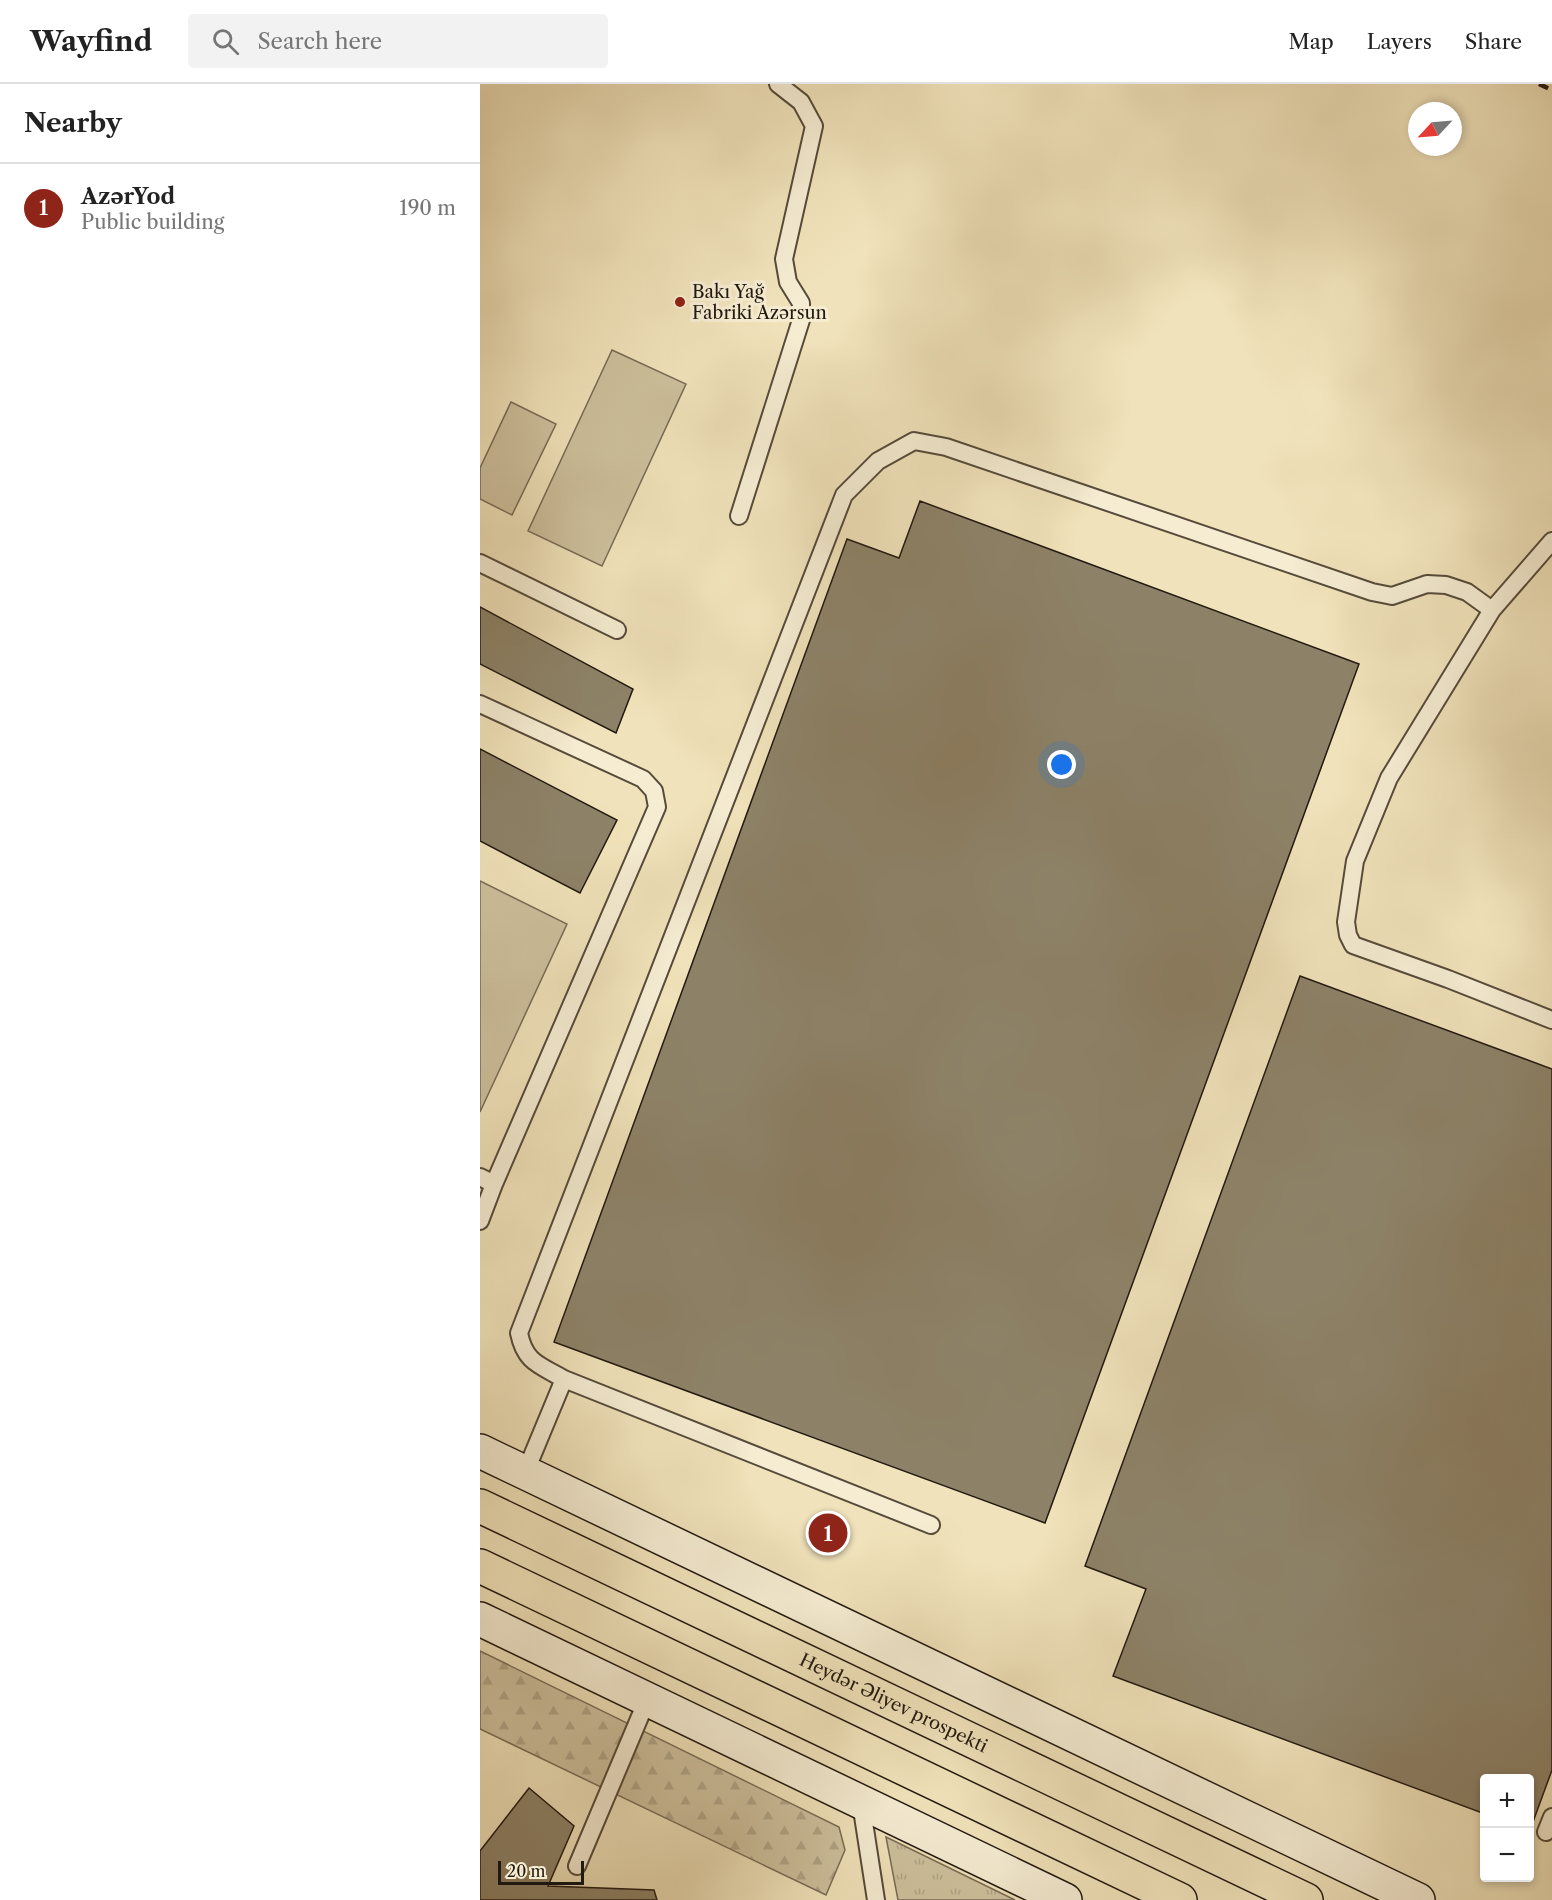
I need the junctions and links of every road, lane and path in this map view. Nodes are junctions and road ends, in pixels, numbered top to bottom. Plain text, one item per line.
1 (778, 84) edge
2 (740, 516) dead end
3 (1552, 541) edge
4 (480, 563) edge
5 (1492, 610) junction
6 (617, 630) dead end
7 (480, 704) edge
8 (1552, 1020) edge
9 (487, 1181) edge
10 (480, 1221) edge
11 (564, 1379) junction
12 (480, 1451) edge
13 (525, 1473) junction
14 (480, 1506) edge
15 (931, 1525) dead end
16 (480, 1566) edge
17 (480, 1619) edge
18 (647, 1700) junction
19 (861, 1803) junction
20 (577, 1866) dead end
21 (1060, 1899) edge
22 (876, 1900) edge
23 (1180, 1900) edge
24 (1306, 1900) edge
25 (1418, 1900) edge

1 - 2 lane
3 - 5 lane
4 - 6 lane
5 - 8 lane
5 - 11 lane
7 - 9 lane
9 - 10 lane
11 - 13 lane
11 - 15 lane
12 - 13 main road
13 - 25 main road
14 - 24 highway, Heydər Əliyev prospekti
16 - 23 highway
17 - 18 main road
18 - 19 main road
18 - 20 lane
19 - 21 main road
19 - 22 lane

